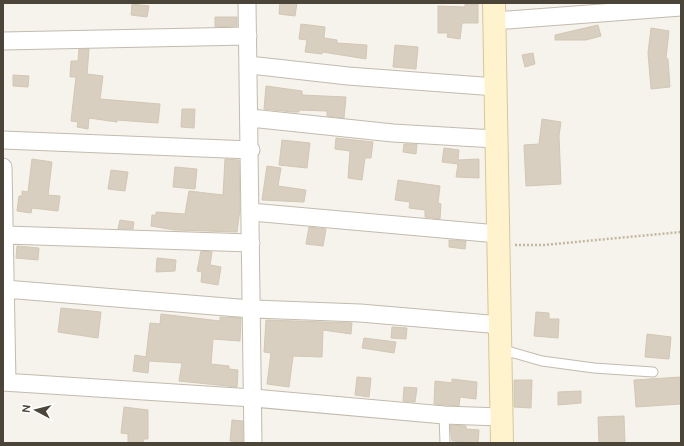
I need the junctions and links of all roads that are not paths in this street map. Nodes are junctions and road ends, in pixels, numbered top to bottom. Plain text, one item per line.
1 (247, 3) edge
2 (681, 7) edge
3 (494, 12) edge
4 (248, 36) junction
5 (3, 41) edge
6 (249, 65) junction
7 (496, 87) junction
8 (250, 118) junction
9 (495, 139) junction
10 (3, 140) edge
11 (250, 150) junction
12 (3, 167) edge
13 (251, 212) junction
14 (6, 235) junction
15 (498, 240) junction
16 (251, 243) junction
17 (5, 289) junction
18 (251, 309) junction
19 (501, 325) junction
20 (500, 349) junction
21 (653, 372) dead end
22 (5, 382) edge
23 (253, 398) junction
24 (444, 415) junction
25 (500, 417) junction
26 (253, 443) edge
27 (445, 443) edge
28 (502, 443) edge

1 - 4 street
2 - 3 street
3 - 7 street
4 - 5 street
4 - 6 street
6 - 7 street
6 - 8 street
7 - 9 street
8 - 9 street
8 - 11 street
9 - 15 street
10 - 11 street
11 - 13 street
12 - 14 street
13 - 15 street
13 - 16 street
14 - 16 street
14 - 17 street
15 - 19 street
16 - 18 street
17 - 18 street
17 - 22 street
18 - 19 street
18 - 23 street
19 - 20 street
20 - 21 lane
20 - 25 street
22 - 23 street
23 - 24 street
23 - 26 street
24 - 25 street
24 - 27 lane
25 - 28 street

